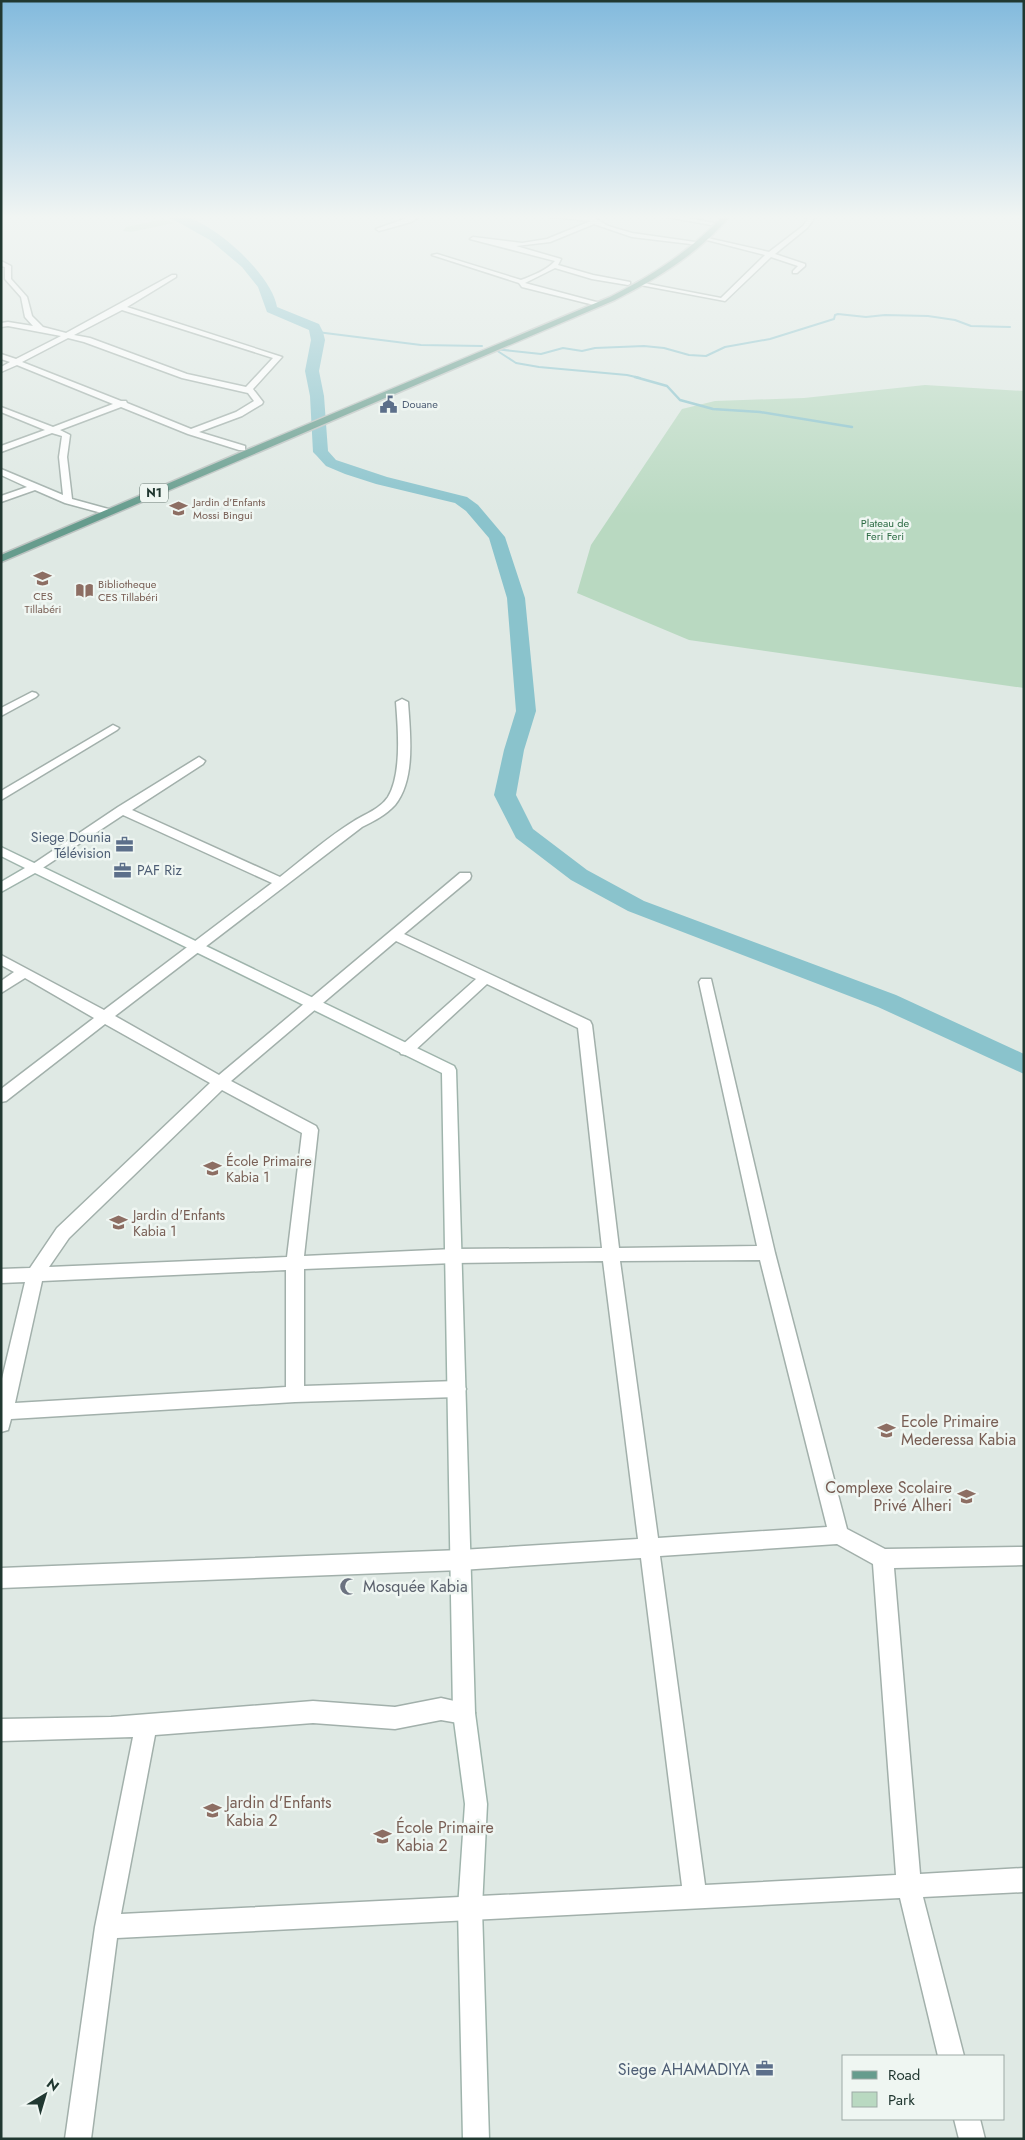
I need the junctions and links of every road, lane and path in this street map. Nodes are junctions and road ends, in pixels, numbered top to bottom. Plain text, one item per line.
1 (29, 316) edge
2 (104, 316) edge
3 (149, 316) edge
4 (557, 316) edge
5 (569, 316) edge
6 (1, 325) edge
7 (42, 329) junction
8 (66, 336) junction
9 (1, 356) edge
10 (17, 362) junction
11 (1, 370) edge
12 (389, 390) junction
13 (251, 391) junction
14 (123, 403) junction
15 (1, 409) edge
16 (304, 425) junction
17 (52, 430) junction
18 (191, 432) junction
19 (242, 448) junction
20 (1, 449) edge
21 (1, 472) edge
22 (34, 487) junction
23 (1, 499) edge
24 (68, 502) junction
25 (99, 508) junction
26 (109, 512) junction
27 (1, 550) edge
28 (1, 559) edge
29 (32, 695) dead end
30 (402, 702) dead end
31 (1, 714) edge
32 (113, 728) dead end
33 (199, 761) dead end
34 (1, 796) edge
35 (122, 810) junction
36 (1, 851) edge
37 (32, 868) junction
38 (465, 876) dead end
39 (281, 882) junction
40 (1, 888) edge
41 (395, 935) junction
42 (195, 947) junction
43 (1, 959) edge
44 (24, 972) junction
45 (485, 978) junction
46 (706, 982) dead end
47 (1, 988) edge
48 (312, 1004) junction
49 (105, 1018) junction
50 (406, 1050) junction
51 (220, 1082) junction
52 (1, 1097) edge
53 (767, 1254) junction
54 (611, 1255) junction
55 (454, 1256) junction
56 (296, 1263) junction
57 (35, 1274) junction
58 (1, 1276) edge
59 (457, 1389) junction
60 (295, 1394) junction
61 (2, 1416) edge
62 (839, 1535) junction
63 (649, 1547) junction
64 (1024, 1556) edge
65 (883, 1558) junction
66 (461, 1560) junction
67 (1, 1578) edge
68 (464, 1713) junction
69 (146, 1724) junction
70 (1, 1730) edge
71 (1024, 1880) edge
72 (909, 1886) junction
73 (695, 1896) junction
74 (470, 1908) junction
75 (107, 1927) junction
76 (951, 2055) edge
77 (967, 2120) edge
78 (78, 2139) edge
79 (476, 2139) edge
80 (972, 2139) edge

1 - 7 street
2 - 8 street
3 - 13 street
4 - 12 main road, N1
5 - 12 main road, N1
6 - 7 street
7 - 8 street
7 - 10 street
8 - 10 street
8 - 13 street
9 - 10 street
10 - 11 street
10 - 14 street
12 - 16 main road, N1
13 - 18 street
14 - 17 street
14 - 18 street
15 - 17 street
16 - 19 main road, N1
16 - 26 main road, N1
17 - 20 street
17 - 24 street
18 - 19 street
19 - 25 main road, N1
21 - 22 street
22 - 23 street
22 - 24 street
24 - 25 street
25 - 26 street
25 - 27 main road, N1
26 - 28 main road, N1
29 - 31 street
30 - 39 street
32 - 34 street
33 - 35 street
35 - 37 street
35 - 39 street
36 - 37 street
37 - 40 street
37 - 42 street
38 - 41 street
39 - 42 street
41 - 45 street
41 - 48 street
42 - 48 street
42 - 49 street
43 - 44 street
44 - 47 street
44 - 49 street
45 - 50 street
45 - 54 street
46 - 53 street
48 - 50 street
48 - 51 street
49 - 51 street
49 - 52 street
50 - 55 street
51 - 56 street
51 - 57 street
53 - 54 street
53 - 62 street
54 - 55 street
54 - 63 street
55 - 56 street
55 - 59 street
56 - 57 street
56 - 60 street
57 - 58 street
57 - 61 street
59 - 60 street
59 - 66 street
60 - 61 street
62 - 63 street
62 - 65 street
63 - 66 street
63 - 73 street
64 - 65 street
65 - 72 street
66 - 67 street
66 - 68 street
68 - 69 street
68 - 74 street
69 - 70 street
69 - 75 street
71 - 72 street
72 - 73 street
72 - 76 street
73 - 74 street
74 - 75 street
74 - 79 street
75 - 78 street
77 - 80 street

